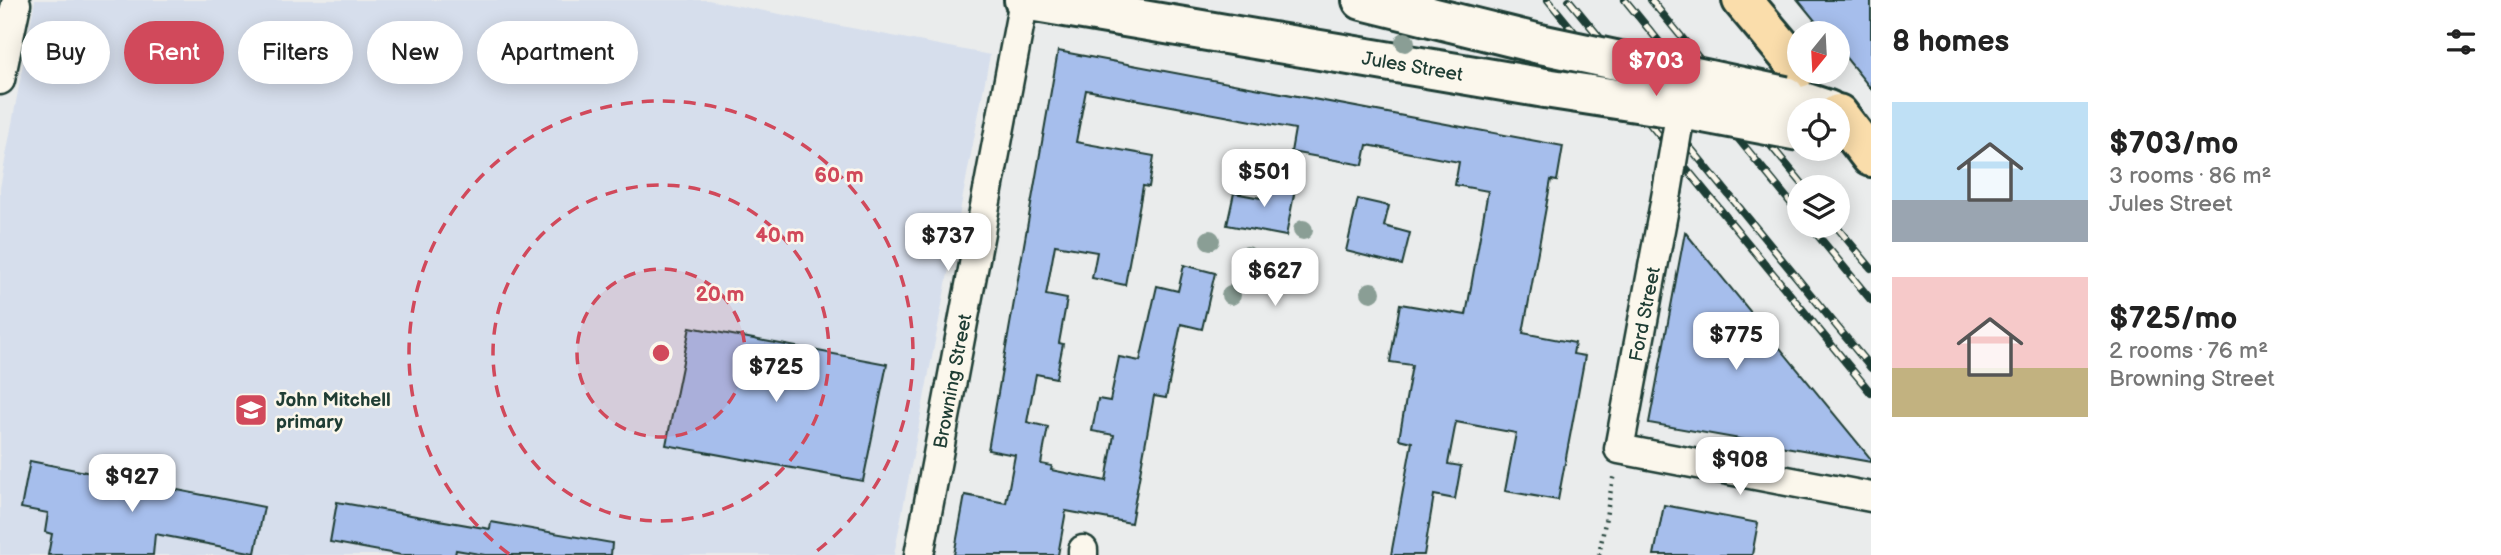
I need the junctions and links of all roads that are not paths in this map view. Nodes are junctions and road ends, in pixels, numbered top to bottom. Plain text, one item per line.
1 (1024, 0) edge
2 (1362, 0) edge
3 (1742, 0) edge
4 (16, 4) dead end
5 (1349, 57) junction
6 (1787, 67) edge
7 (0, 80) edge
8 (1787, 80) edge
9 (1800, 84) edge
10 (1801, 84) edge
11 (1684, 91) junction
12 (1815, 98) edge
13 (1818, 98) edge
14 (1787, 127) edge
15 (1850, 131) edge
16 (1863, 147) edge
17 (1871, 497) edge
18 (919, 555) edge

1 - 5 main road, Jules Street
1 - 18 street, Browning Street
2 - 5 main road
2 - 11 main road, Jules Street, bridge
3 - 6 main road
4 - 7 street
5 - 11 main road, Jules Street, bridge
8 - 11 main road, Jules Street, bridge
9 - 12 main road, Jules Street
10 - 13 main road
11 - 14 main road, Jules Street, bridge
11 - 17 street, Ford Street, bridge
15 - 16 main road

